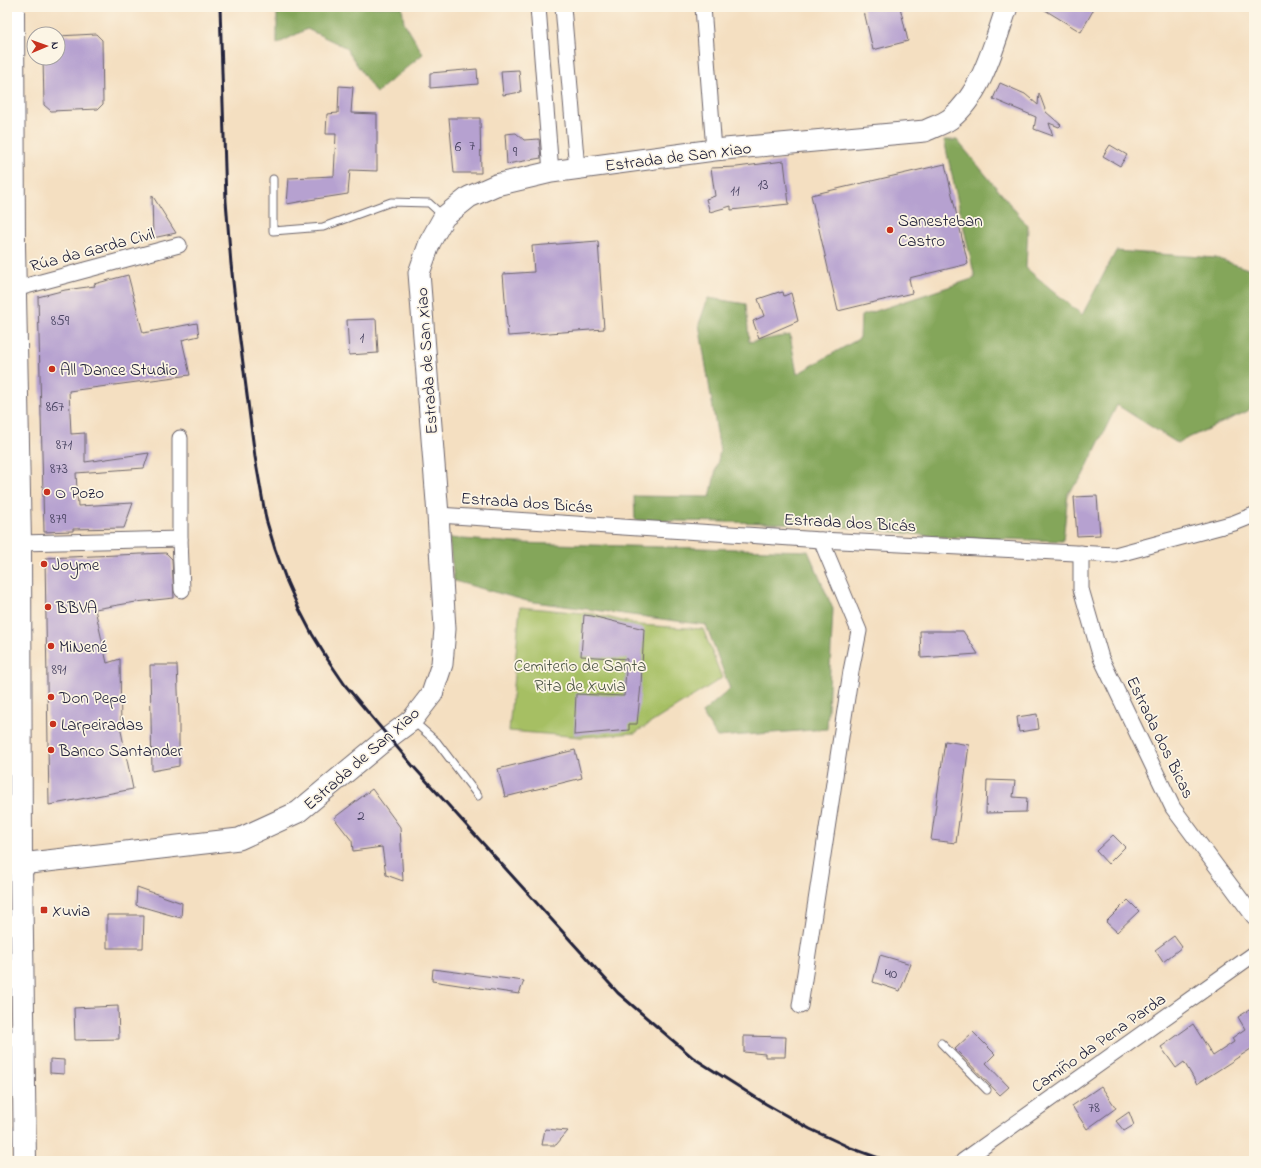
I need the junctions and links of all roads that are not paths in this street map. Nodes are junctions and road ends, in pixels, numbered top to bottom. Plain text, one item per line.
1 (13, 7) edge
2 (538, 7) edge
3 (563, 7) edge
4 (703, 7) edge
5 (1007, 7) edge
6 (10, 73) edge
7 (714, 150) junction
8 (577, 169) junction
9 (551, 172) junction
10 (272, 178) dead end
11 (444, 217) junction
12 (179, 245) dead end
13 (11, 246) edge
14 (15, 289) junction
15 (13, 438) edge
16 (180, 438) dead end
17 (438, 515) junction
18 (1254, 515) edge
19 (180, 539) junction
20 (821, 540) junction
21 (20, 543) junction
22 (1081, 553) junction
23 (13, 581) edge
24 (182, 590) dead end
25 (13, 652) edge
26 (412, 720) junction
27 (478, 796) dead end
28 (21, 864) junction
29 (1254, 917) edge
30 (1254, 954) edge
31 (800, 1006) dead end
32 (15, 1038) edge
33 (941, 1043) dead end
34 (987, 1090) dead end
35 (25, 1161) edge
36 (963, 1161) edge

1 - 6 main road
2 - 9 street
3 - 8 street
4 - 7 street
5 - 7 street, Estrada de San Xiao
6 - 13 main road
7 - 8 street, Estrada de San Xiao
8 - 9 street, Estrada de San Xiao
9 - 11 street, Estrada de San Xiao
10 - 11 lane
11 - 17 street, Estrada de San Xiao
12 - 14 street, Rúa da Garda Civil
13 - 14 main road
14 - 15 main road
15 - 21 main road
16 - 19 street
17 - 20 street, Estrada dos Bicás
17 - 26 street, Estrada de San Xiao
18 - 22 street, Estrada dos Bicás
19 - 21 street
19 - 24 street
20 - 22 street, Estrada dos Bicás
20 - 31 street
21 - 23 main road
22 - 29 street, Estrada dos Bicas
23 - 25 main road
25 - 28 main road
26 - 27 lane
26 - 28 street, Estrada de San Xiao
28 - 32 main road
30 - 36 street, Camiño da Pena Parda
32 - 35 main road
33 - 34 lane

